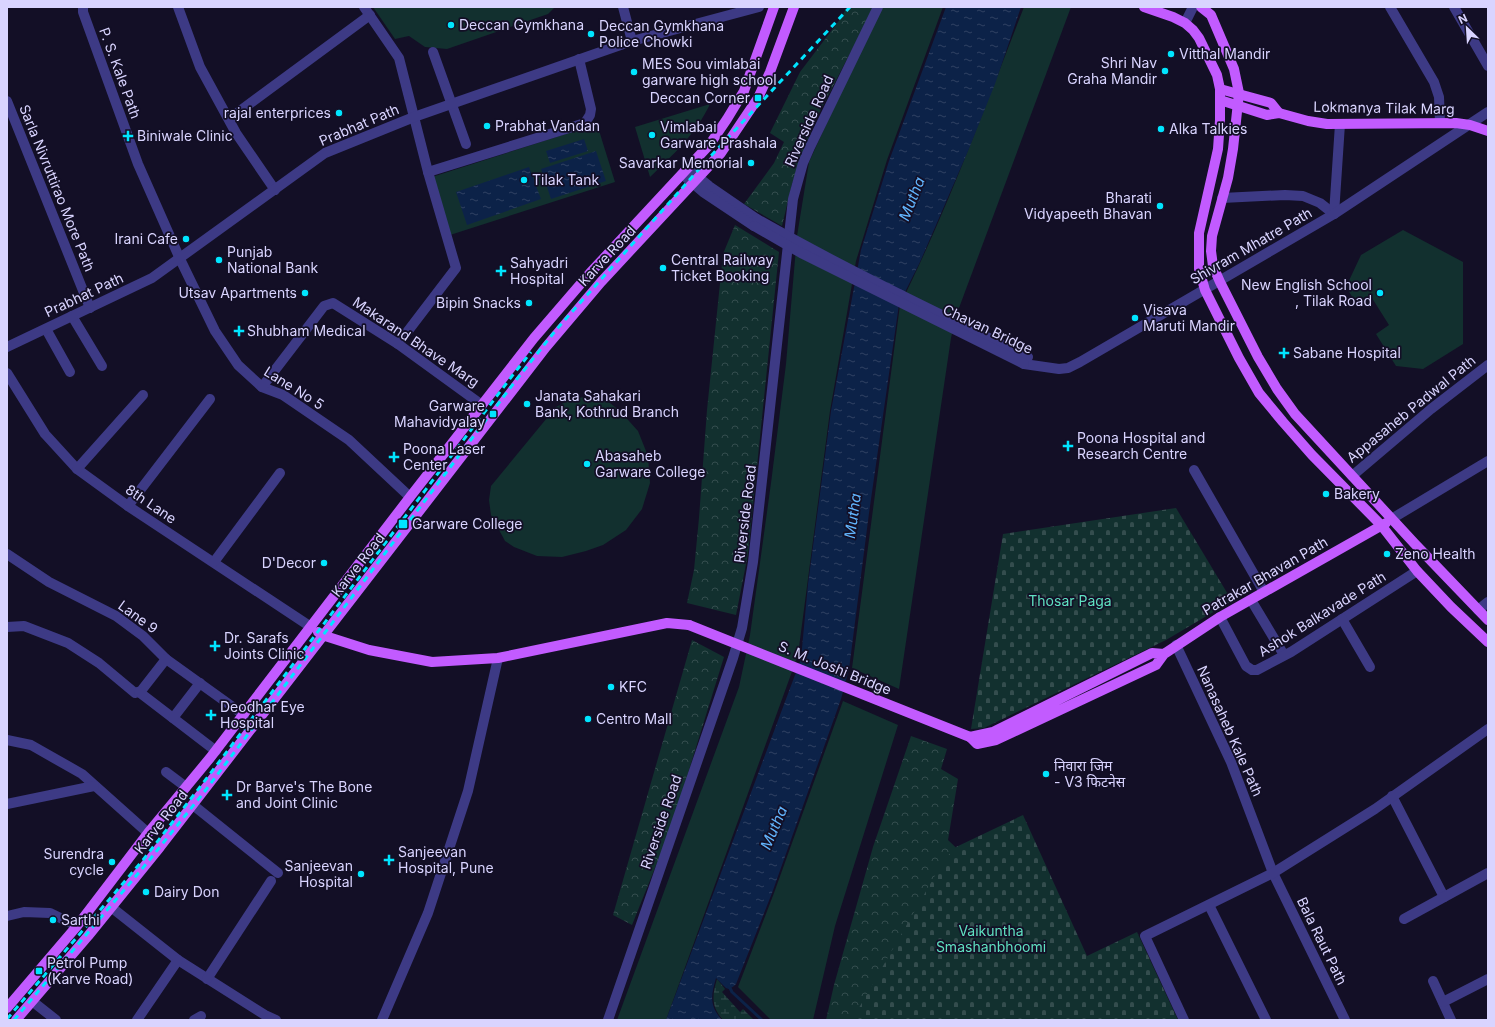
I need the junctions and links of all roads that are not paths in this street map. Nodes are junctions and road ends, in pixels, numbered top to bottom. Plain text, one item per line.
1 (72, 7) edge
2 (178, 7) edge
3 (623, 7) edge
4 (759, 7) edge
5 (774, 7) edge
6 (878, 7) edge
7 (1144, 7) edge
8 (1193, 7) edge
9 (1201, 7) edge
10 (1390, 7) edge
11 (1454, 7) edge
12 (792, 8) edge
13 (83, 9) edge
14 (367, 11) edge
15 (1185, 23) junction
16 (632, 40) junction
17 (433, 52) dead end
18 (579, 59) junction
19 (1488, 66) edge
20 (1220, 89) junction
21 (1238, 94) junction
22 (1220, 100) junction
23 (7, 101) edge
24 (452, 104) junction
25 (1238, 105) junction
26 (1488, 112) edge
27 (1280, 113) junction
28 (414, 117) junction
29 (229, 118) junction
30 (1440, 122) junction
31 (1340, 124) junction
32 (1470, 125) junction
33 (1488, 130) edge
34 (466, 144) dead end
35 (428, 172) junction
36 (686, 172) junction
37 (696, 181) junction
38 (275, 190) junction
39 (1222, 198) junction
40 (1334, 214) junction
41 (180, 259) junction
42 (1220, 282) junction
43 (1205, 290) junction
44 (90, 308) junction
45 (72, 316) junction
46 (46, 329) junction
47 (398, 344) junction
48 (7, 347) edge
49 (1037, 365) joint
50 (1488, 365) edge
51 (102, 366) dead end
52 (70, 372) dead end
53 (7, 373) edge
54 (262, 387) junction
55 (143, 395) dead end
56 (210, 399) dead end
57 (482, 405) junction
58 (1488, 460) edge
59 (77, 469) junction
60 (1194, 470) dead end
61 (280, 473) dead end
62 (1352, 476) junction
63 (410, 497) junction
64 (128, 506) junction
65 (1393, 518) junction
66 (1381, 525) junction
67 (7, 554) edge
68 (214, 562) junction
69 (1417, 571) junction
70 (1264, 592) junction
71 (1251, 600) junction
72 (1488, 602) edge
73 (1478, 610) junction
74 (1220, 617) junction
75 (1342, 619) junction
76 (1488, 620) edge
77 (7, 627) edge
78 (310, 627) junction
79 (322, 635) junction
80 (1488, 642) edge
81 (1176, 645) junction
82 (1164, 654) joint
83 (1284, 655) junction
84 (498, 658) junction
85 (166, 659) junction
86 (1370, 667) dead end
87 (200, 684) junction
88 (139, 692) junction
89 (244, 715) junction
90 (173, 718) junction
91 (1488, 729) edge
92 (7, 740) edge
93 (216, 751) junction
94 (166, 772) dead end
95 (94, 786) junction
96 (186, 787) junction
97 (1392, 796) junction
98 (7, 804) edge
99 (193, 805) junction
100 (148, 833) junction
101 (1273, 873) junction
102 (1488, 873) edge
103 (1444, 897) junction
104 (1209, 905) junction
105 (111, 907) junction
106 (7, 916) edge
107 (1404, 919) dead end
108 (77, 926) junction
109 (178, 960) junction
110 (207, 979) junction
111 (1488, 979) edge
112 (1433, 981) dead end
113 (32, 1001) junction
114 (1443, 1002) junction
115 (7, 1008) edge
116 (264, 1018) edge
117 (16, 1020) edge
118 (56, 1020) edge
119 (139, 1020) edge
120 (276, 1020) edge
121 (382, 1020) edge
122 (608, 1020) edge
123 (1184, 1020) edge
124 (1266, 1020) edge
125 (1346, 1020) edge
126 (1451, 1020) edge

1 - 13 street
2 - 29 street
3 - 16 street
4 - 16 street, Prabhat Path
5 - 36 main road, Karve Road
6 - 122 street, Riverside Road
7 - 15 main road
8 - 15 street
9 - 21 main road
10 - 30 street
11 - 19 street
12 - 37 main road, Karve Road
13 - 41 street, P. S. Kale Path
14 - 28 street
14 - 29 street
15 - 20 main road
16 - 18 street, Prabhat Path
17 - 24 street
18 - 24 street, Prabhat Path
18 - 35 street
20 - 21 main road, Lokmanya Tilak Marg
20 - 22 main road
21 - 25 main road
21 - 27 main road, Lokmanya Tilak Marg
22 - 25 main road, Lokmanya Tilak Marg
22 - 43 main road
23 - 44 street, Sarla Nivruttirao More Path
24 - 28 street, Prabhat Path
24 - 34 street
25 - 27 main road, Lokmanya Tilak Marg
25 - 39 main road
26 - 32 street, Shivram Mhatre Path
27 - 31 main road, Lokmanya Tilak Marg
28 - 35 street
28 - 38 street, Prabhat Path
29 - 38 street
30 - 31 main road, Lokmanya Tilak Marg
30 - 32 main road, Lokmanya Tilak Marg
31 - 40 street
32 - 33 main road, Lokmanya Tilak Marg
32 - 40 street, Shivram Mhatre Path
35 - 47 street
36 - 37 street, Chavan Bridge
36 - 57 main road, Karve Road
37 - 49 street, Chavan Bridge, bridge
37 - 79 main road, Karve Road
38 - 41 street, Prabhat Path
39 - 40 street
39 - 42 main road
40 - 42 street, Shivram Mhatre Path
41 - 44 street, Prabhat Path
41 - 54 street, Lane No 5
42 - 43 street, Shivram Mhatre Path
42 - 62 main road
43 - 49 street, Shivram Mhatre Path
43 - 66 main road
44 - 45 street, Prabhat Path
45 - 46 street, Prabhat Path
45 - 51 street
46 - 48 street, Prabhat Path
46 - 52 street
47 - 54 street, Makarand Bhave Marg
47 - 57 street, Makarand Bhave Marg
50 - 62 street, Appasaheb Padwal Path
53 - 59 street, 8th Lane
54 - 63 street, Lane No 5
55 - 59 street
56 - 64 street
57 - 63 main road, Karve Road
58 - 65 street
59 - 64 street, 8th Lane
60 - 70 street
61 - 68 street
62 - 65 main road
63 - 78 main road, Karve Road
64 - 68 street, 8th Lane
65 - 66 main road, Patrakar Bhavan Path
65 - 73 main road
66 - 69 main road
66 - 70 main road, Patrakar Bhavan Path
67 - 85 street, Lane 9
68 - 78 street, 8th Lane
69 - 75 street, Ashok Balkavade Path
69 - 80 main road
70 - 71 main road, Patrakar Bhavan Path
71 - 74 main road, Patrakar Bhavan Path
71 - 83 street
72 - 73 street
73 - 76 main road
74 - 81 main road, Patrakar Bhavan Path
74 - 83 street, Ashok Balkavade Path
75 - 83 street, Ashok Balkavade Path
75 - 86 street
77 - 88 street
78 - 79 main road, S. M. Joshi Bridge
78 - 89 main road, Karve Road
79 - 84 main road, S. M. Joshi Bridge
79 - 99 main road, Karve Road
81 - 82 main road, Patrakar Bhavan Path
81 - 101 street, Nanasaheb Kale Path
82 - 84 main road, S. M. Joshi Bridge, bridge
84 - 121 street
85 - 87 street, Lane 9
85 - 88 street
87 - 89 street, Lane 9
87 - 90 street
88 - 90 street
89 - 93 main road, Karve Road
90 - 93 street
91 - 97 street
92 - 95 street
93 - 96 main road, Karve Road
94 - 96 street
95 - 98 street
95 - 100 street
96 - 100 main road, Karve Road
97 - 101 street
97 - 103 street
99 - 105 main road, Karve Road
99 - 110 street
100 - 108 main road, Karve Road
101 - 104 street
101 - 125 street, Bala Raut Path
102 - 103 street
103 - 107 street
104 - 123 street
104 - 124 street
105 - 109 street
105 - 113 main road, Karve Road
106 - 108 street
108 - 115 main road, Karve Road
109 - 110 street
109 - 119 street
110 - 116 street
111 - 114 street
112 - 114 street
113 - 117 main road, Karve Road
113 - 118 street
114 - 126 street
116 - 120 street

